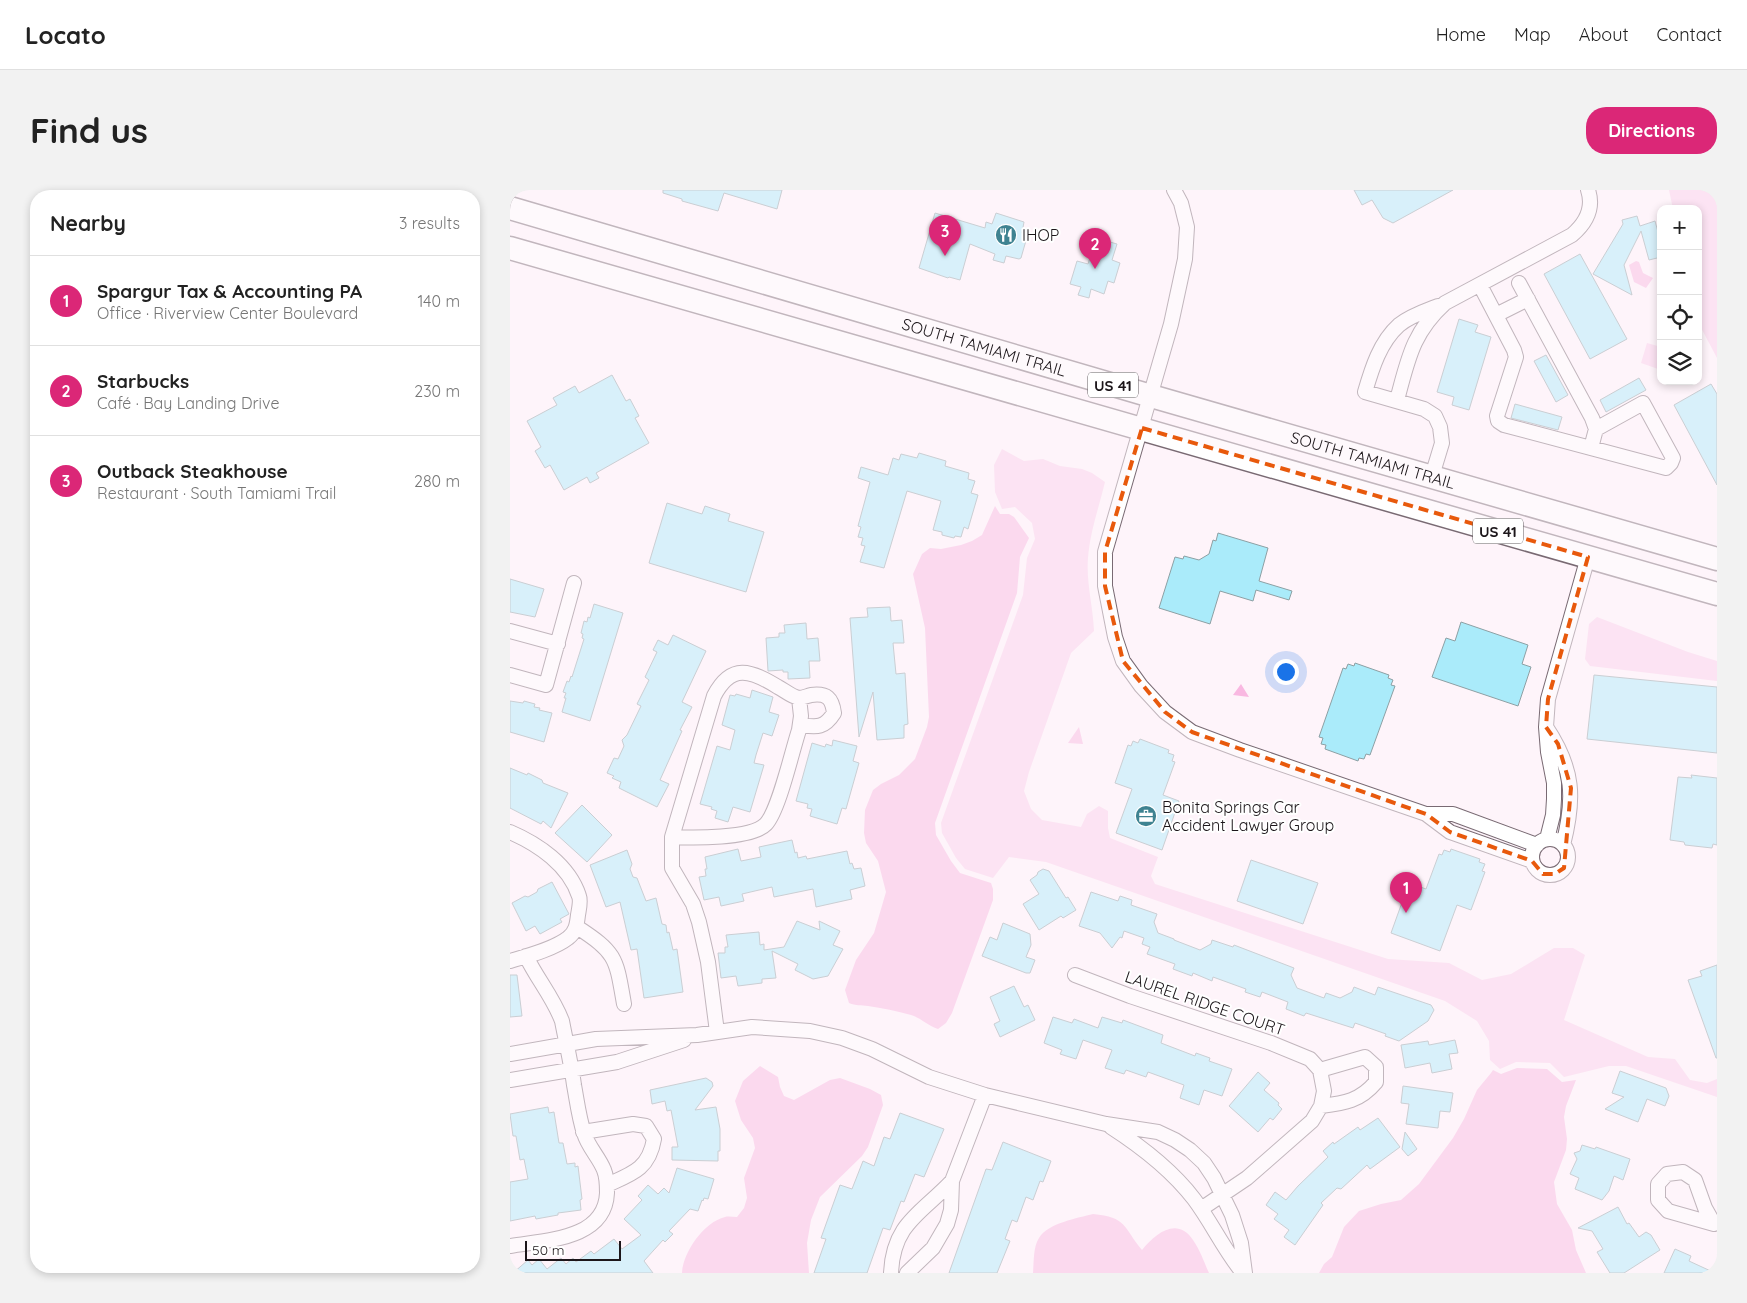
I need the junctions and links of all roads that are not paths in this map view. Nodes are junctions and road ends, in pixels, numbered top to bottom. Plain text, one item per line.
1 (1174, 190) edge
2 (1588, 190) edge
3 (510, 208) edge
4 (510, 248) edge
5 (1519, 283) dead end
6 (1480, 285) junction
7 (1528, 299) junction
8 (1444, 303) junction
9 (1496, 315) junction
10 (1151, 396) junction
11 (1397, 400) junction
12 (1142, 428) junction
13 (1596, 429) junction
14 (1591, 448) junction
15 (1432, 476) junction
16 (1588, 557) junction
17 (1717, 559) edge
18 (574, 583) dead end
19 (1717, 594) edge
20 (510, 631) edge
21 (558, 644) junction
22 (510, 675) edge
23 (799, 698) junction
24 (800, 725) junction
25 (1546, 727) junction
26 (1426, 814) junction
27 (510, 832) edge
28 (672, 837) junction
29 (1542, 842) junction
30 (1563, 845) junction
31 (1532, 861) junction
32 (577, 927) junction
33 (526, 956) junction
34 (510, 961) edge
35 (1075, 975) dead end
36 (624, 1004) dead end
37 (717, 1032) junction
38 (697, 1035) junction
39 (566, 1045) junction
40 (510, 1054) edge
41 (572, 1070) junction
42 (1320, 1070) junction
43 (510, 1080) edge
44 (985, 1095) junction
45 (1321, 1106) junction
46 (1106, 1124) junction
47 (583, 1132) junction
48 (952, 1181) junction
49 (607, 1184) junction
50 (1223, 1195) junction
51 (1201, 1209) junction
52 (510, 1246) edge
53 (891, 1273) edge
54 (907, 1273) edge
55 (1244, 1273) edge

1 - 10 street
2 - 6 street
3 - 10 main road, SOUTH TAMIAMI TRAIL / US 41
4 - 12 main road, SOUTH TAMIAMI TRAIL / US 41
5 - 7 street
6 - 8 street
6 - 9 street
7 - 9 street
7 - 13 street
8 - 11 street
8 - 11 street
9 - 14 street
10 - 12 street
10 - 15 main road, SOUTH TAMIAMI TRAIL / US 41
11 - 15 street
12 - 16 main road, SOUTH TAMIAMI TRAIL / US 41
12 - 26 street
13 - 14 street
13 - 14 street
15 - 17 main road, SOUTH TAMIAMI TRAIL / US 41
16 - 19 main road, SOUTH TAMIAMI TRAIL / US 41
16 - 25 street
18 - 21 street
20 - 21 street
21 - 22 street
23 - 24 street
23 - 24 street
23 - 28 street
24 - 28 street
25 - 29 street
25 - 30 street
26 - 29 street
26 - 31 street
27 - 32 street
28 - 37 street
29 - 30 street
29 - 31 street
30 - 31 street
32 - 33 street
32 - 36 street
33 - 34 street
33 - 39 street
35 - 42 street, LAUREL RIDGE COURT
37 - 38 street
37 - 44 street
38 - 39 street
38 - 41 street
39 - 40 street
39 - 41 street
41 - 43 street
41 - 47 street
42 - 45 street
42 - 45 street
44 - 46 street
44 - 48 street
45 - 50 street
46 - 50 street
46 - 51 street
47 - 49 street
47 - 49 street
48 - 53 street
48 - 54 street
49 - 52 street
50 - 51 street
50 - 55 street
51 - 55 street

